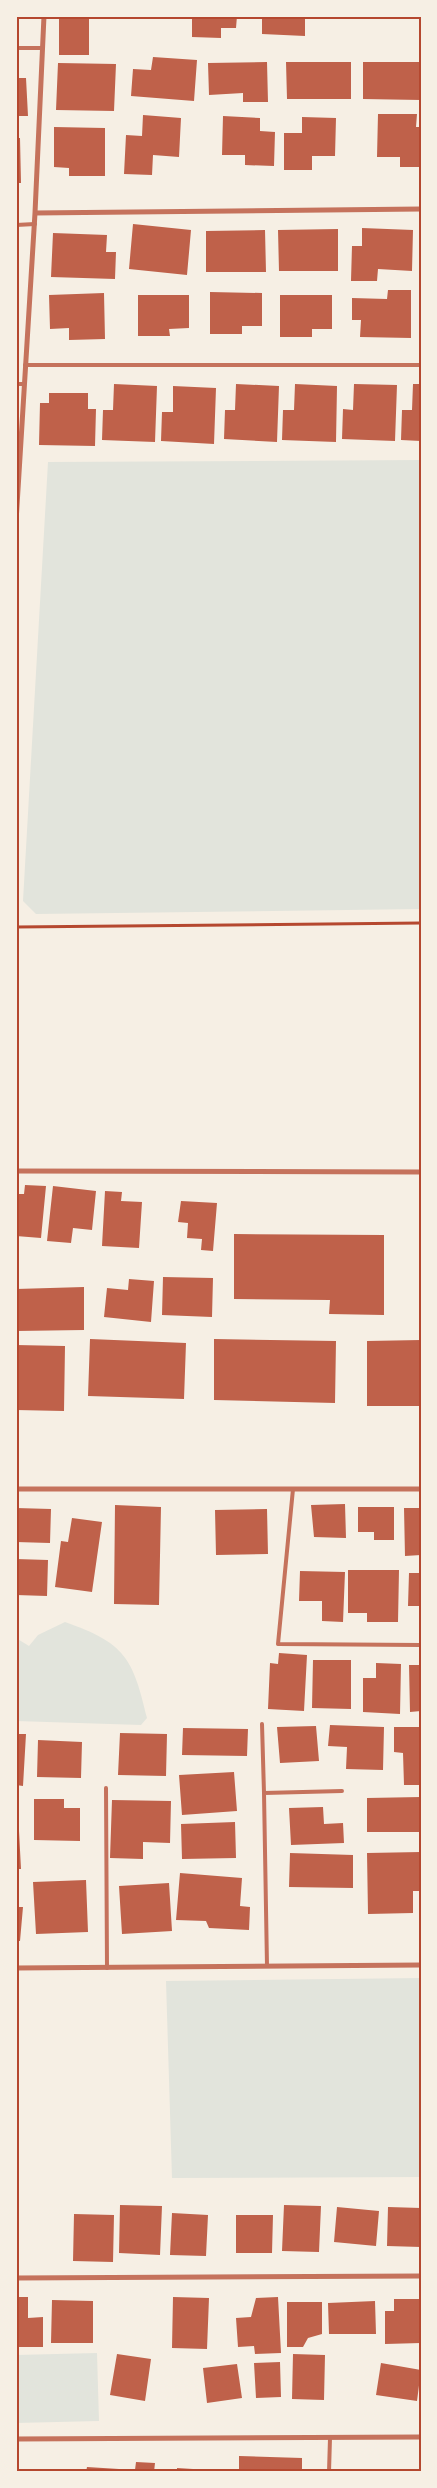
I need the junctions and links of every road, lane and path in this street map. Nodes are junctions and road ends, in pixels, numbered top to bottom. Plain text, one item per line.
1 (44, 16) edge
2 (16, 48) edge
3 (42, 48) junction
4 (421, 209) edge
5 (36, 213) junction
6 (16, 224) edge
7 (35, 224) junction
8 (421, 364) edge
9 (25, 365) junction
10 (16, 384) edge
11 (24, 384) junction
12 (16, 522) edge
13 (421, 923) edge
14 (16, 927) edge
15 (16, 1171) edge
16 (421, 1172) edge
17 (16, 1488) edge
18 (293, 1489) junction
19 (421, 1489) edge
20 (421, 1644) edge
21 (262, 1724) dead end
22 (106, 1788) dead end
23 (264, 1792) junction
24 (342, 1792) dead end
25 (421, 1965) edge
26 (267, 1966) junction
27 (16, 1968) edge
28 (107, 1968) junction
29 (421, 2276) edge
30 (16, 2278) edge
31 (421, 2437) edge
32 (16, 2438) edge
33 (330, 2438) junction
34 (329, 2472) edge

1 - 3 street
2 - 3 lane
3 - 5 street
4 - 5 street
5 - 7 street
6 - 7 lane
7 - 9 street
8 - 9 lane
9 - 11 street
10 - 11 lane
11 - 12 street
13 - 14 path
15 - 16 street
17 - 18 street
18 - 19 street
18 - 20 lane
21 - 23 lane
22 - 28 lane
23 - 24 lane
23 - 26 lane
25 - 26 street
26 - 28 street
27 - 28 street
29 - 30 street
31 - 33 street
32 - 33 street
33 - 34 lane

